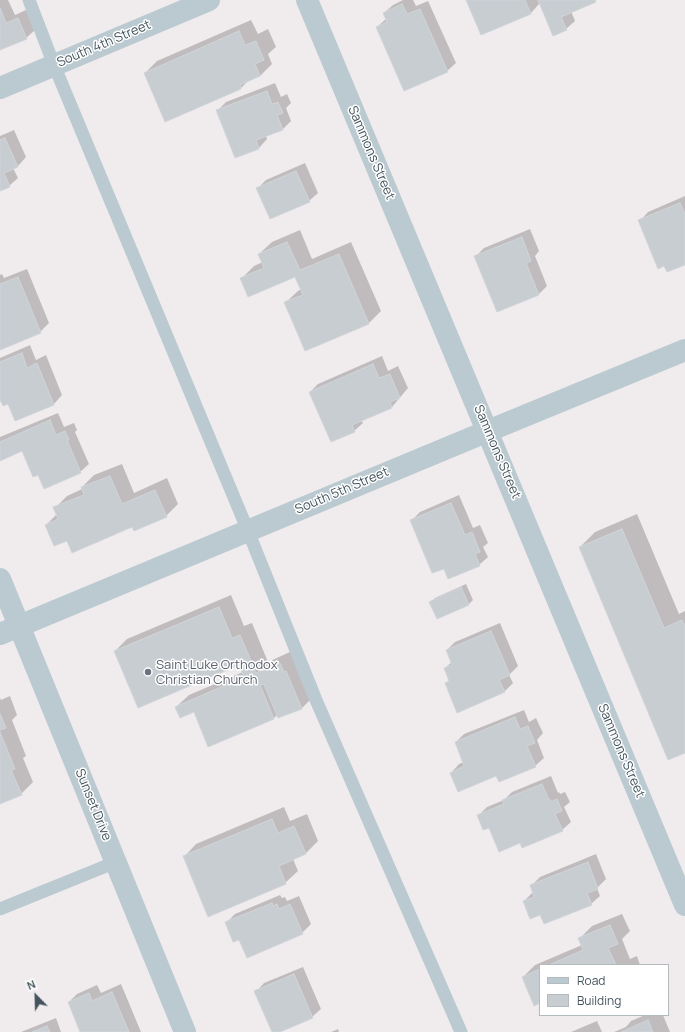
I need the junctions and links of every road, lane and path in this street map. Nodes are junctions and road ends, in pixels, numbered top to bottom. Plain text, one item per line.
1 (29, 0) edge
2 (209, 0) edge
3 (307, 0) edge
4 (54, 65) junction
5 (0, 88) edge
6 (685, 350) edge
7 (488, 431) junction
8 (248, 531) junction
9 (0, 579) edge
10 (20, 626) junction
11 (0, 634) edge
12 (116, 862) junction
13 (682, 892) edge
14 (0, 910) edge
15 (185, 1032) edge
16 (461, 1032) edge

1 - 4 lane
2 - 4 street, South 4th Street
3 - 7 street, Sammons Street
4 - 5 street, South 4th Street
4 - 8 lane
6 - 7 street, South 5th Street
7 - 8 street, South 5th Street
7 - 13 street, Sammons Street
8 - 10 street, South 5th Street
8 - 16 lane
9 - 10 street, Sunset Drive
10 - 11 street, South 5th Street
10 - 12 street, Sunset Drive
12 - 14 lane
12 - 15 street, Sunset Drive

